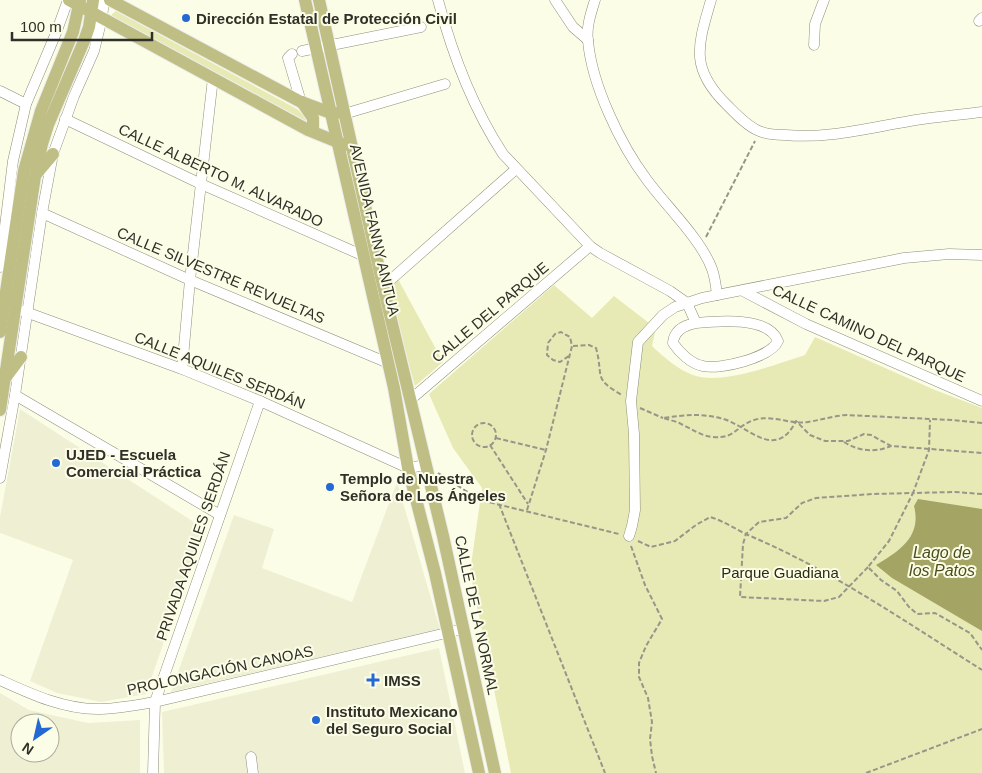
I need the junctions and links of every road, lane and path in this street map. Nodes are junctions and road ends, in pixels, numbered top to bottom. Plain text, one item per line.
1 (104, 0) edge
2 (110, 0) edge
3 (305, 0) edge
4 (319, 0) edge
5 (438, 0) edge
6 (555, 0) edge
7 (595, 0) edge
8 (711, 0) edge
9 (824, 0) edge
10 (74, 1) edge
11 (95, 10) edge
12 (421, 27) dead end
13 (588, 40) junction
14 (814, 45) dead end
15 (322, 46) junction
16 (213, 78) junction
17 (445, 84) dead end
18 (0, 91) edge
19 (301, 102) junction
20 (26, 104) junction
21 (982, 112) edge
22 (336, 115) junction
23 (65, 119) junction
24 (310, 129) junction
25 (760, 131) junction
26 (345, 145) junction
27 (53, 154) junction
28 (516, 169) junction
29 (35, 176) junction
30 (201, 184) junction
31 (42, 214) junction
32 (590, 246) junction
33 (700, 248) junction
34 (982, 255) edge
35 (364, 256) junction
36 (0, 267) edge
37 (190, 280) junction
38 (383, 286) junction
39 (743, 291) junction
40 (373, 295) junction
41 (717, 295) junction
42 (687, 302) junction
43 (7, 304) edge
44 (28, 313) junction
45 (696, 323) junction
46 (0, 332) edge
47 (572, 346) junction
48 (569, 356) junction
49 (22, 357) junction
50 (388, 364) junction
51 (182, 369) junction
52 (5, 379) junction
53 (394, 388) junction
54 (15, 395) junction
55 (410, 400) junction
56 (260, 401) junction
57 (631, 401) junction
58 (982, 401) edge
59 (0, 410) edge
60 (663, 418) junction
61 (930, 420) junction
62 (982, 424) edge
63 (740, 428) junction
64 (496, 438) junction
65 (844, 442) junction
66 (490, 445) junction
67 (891, 446) junction
68 (546, 450) junction
69 (929, 450) junction
70 (982, 453) edge
71 (426, 465) junction
72 (408, 468) junction
73 (0, 478) edge
74 (913, 493) junction
75 (982, 494) edge
76 (500, 504) junction
77 (529, 505) junction
78 (527, 510) junction
79 (220, 515) junction
80 (746, 534) junction
81 (628, 536) junction
82 (868, 567) junction
83 (850, 587) junction
84 (463, 630) junction
85 (448, 633) junction
86 (982, 650) edge
87 (982, 670) edge
88 (0, 680) edge
89 (155, 702) junction
90 (982, 729) edge
91 (251, 757) dead end
92 (154, 773) edge
93 (254, 773) edge
94 (479, 773) edge
95 (495, 773) edge
96 (605, 773) edge
97 (656, 773) edge
98 (866, 773) edge

1 - 11 street
2 - 19 main road
3 - 15 main road, AVENIDA FANNY ANITUA
4 - 15 main road, AVENIDA FANNY ANITUA
5 - 28 street
6 - 13 street
7 - 13 street
8 - 25 street
9 - 14 street
10 - 11 main road
10 - 20 street
10 - 43 main road
11 - 16 main road
11 - 23 street
11 - 29 main road
12 - 15 street
13 - 33 street
15 - 19 street
15 - 22 main road, AVENIDA FANNY ANITUA
16 - 24 main road
16 - 30 street
17 - 22 street
18 - 20 street
19 - 22 main road
19 - 24 main road
20 - 36 street
21 - 25 street
22 - 24 main road
22 - 26 main road, AVENIDA FANNY ANITUA
23 - 27 street
23 - 30 street, CALLE ALBERTO M. ALVARADO
24 - 26 main road
25 - 33 path
26 - 35 main road, AVENIDA FANNY ANITUA
26 - 38 main road, AVENIDA FANNY ANITUA
27 - 29 main road
27 - 31 street
28 - 32 street
28 - 38 street
29 - 43 main road
30 - 35 street, CALLE ALBERTO M. ALVARADO
30 - 37 street
31 - 37 street, CALLE SILVESTRE REVUELTAS
31 - 44 street
32 - 42 street
32 - 55 street, CALLE DEL PARQUE
33 - 41 street
34 - 39 street
35 - 40 main road, AVENIDA FANNY ANITUA
37 - 50 street, CALLE SILVESTRE REVUELTAS
37 - 51 street
38 - 40 street
38 - 55 main road, AVENIDA FANNY ANITUA
39 - 41 street
39 - 58 street, CALLE CAMINO DEL PARQUE
40 - 50 main road, AVENIDA FANNY ANITUA
41 - 42 street
42 - 45 street
42 - 57 street
43 - 44 street, CALLE AQUILES SERDÁN
43 - 46 main road
43 - 52 main road
44 - 49 street
44 - 51 street, CALLE AQUILES SERDÁN
45 - 45 street
47 - 48 path
47 - 48 path
47 - 57 path
48 - 68 path
49 - 52 main road
49 - 54 street
50 - 53 main road, AVENIDA FANNY ANITUA
51 - 56 street, CALLE AQUILES SERDÁN
52 - 59 main road
53 - 55 main road
53 - 72 main road, AVENIDA FANNY ANITUA
54 - 73 street
54 - 79 street
55 - 71 main road, AVENIDA FANNY ANITUA
56 - 72 street, CALLE AQUILES SERDÁN
56 - 79 street, PRIVADA AQUILES SERDÁN
57 - 60 path
57 - 81 street
60 - 63 path
60 - 63 path
61 - 62 path
61 - 63 path
61 - 69 path
63 - 65 path
64 - 66 path
64 - 66 path
64 - 68 path
65 - 67 path
65 - 67 path
66 - 77 path
67 - 69 path
68 - 77 path
69 - 70 path
69 - 74 path
71 - 72 street
71 - 76 path
71 - 84 main road, CALLE DE LA NORMAL
72 - 85 main road, CALLE DE LA NORMAL
74 - 75 path
74 - 80 path
74 - 82 path
76 - 78 path
76 - 96 path
77 - 78 path
78 - 81 path
79 - 89 street, PRIVADA AQUILES SERDÁN
80 - 81 path
80 - 83 path
80 - 83 path
81 - 97 path
82 - 83 path
82 - 86 path
83 - 87 path
84 - 85 street, PROLONGACIÓN CANOAS
84 - 95 main road, CALLE DE LA NORMAL
85 - 89 street, PROLONGACIÓN CANOAS
85 - 94 main road, CALLE DE LA NORMAL
88 - 89 street, PROLONGACIÓN CANOAS
89 - 92 street, PRIVADA AQUILES SERDÁN
90 - 98 path
91 - 93 street

